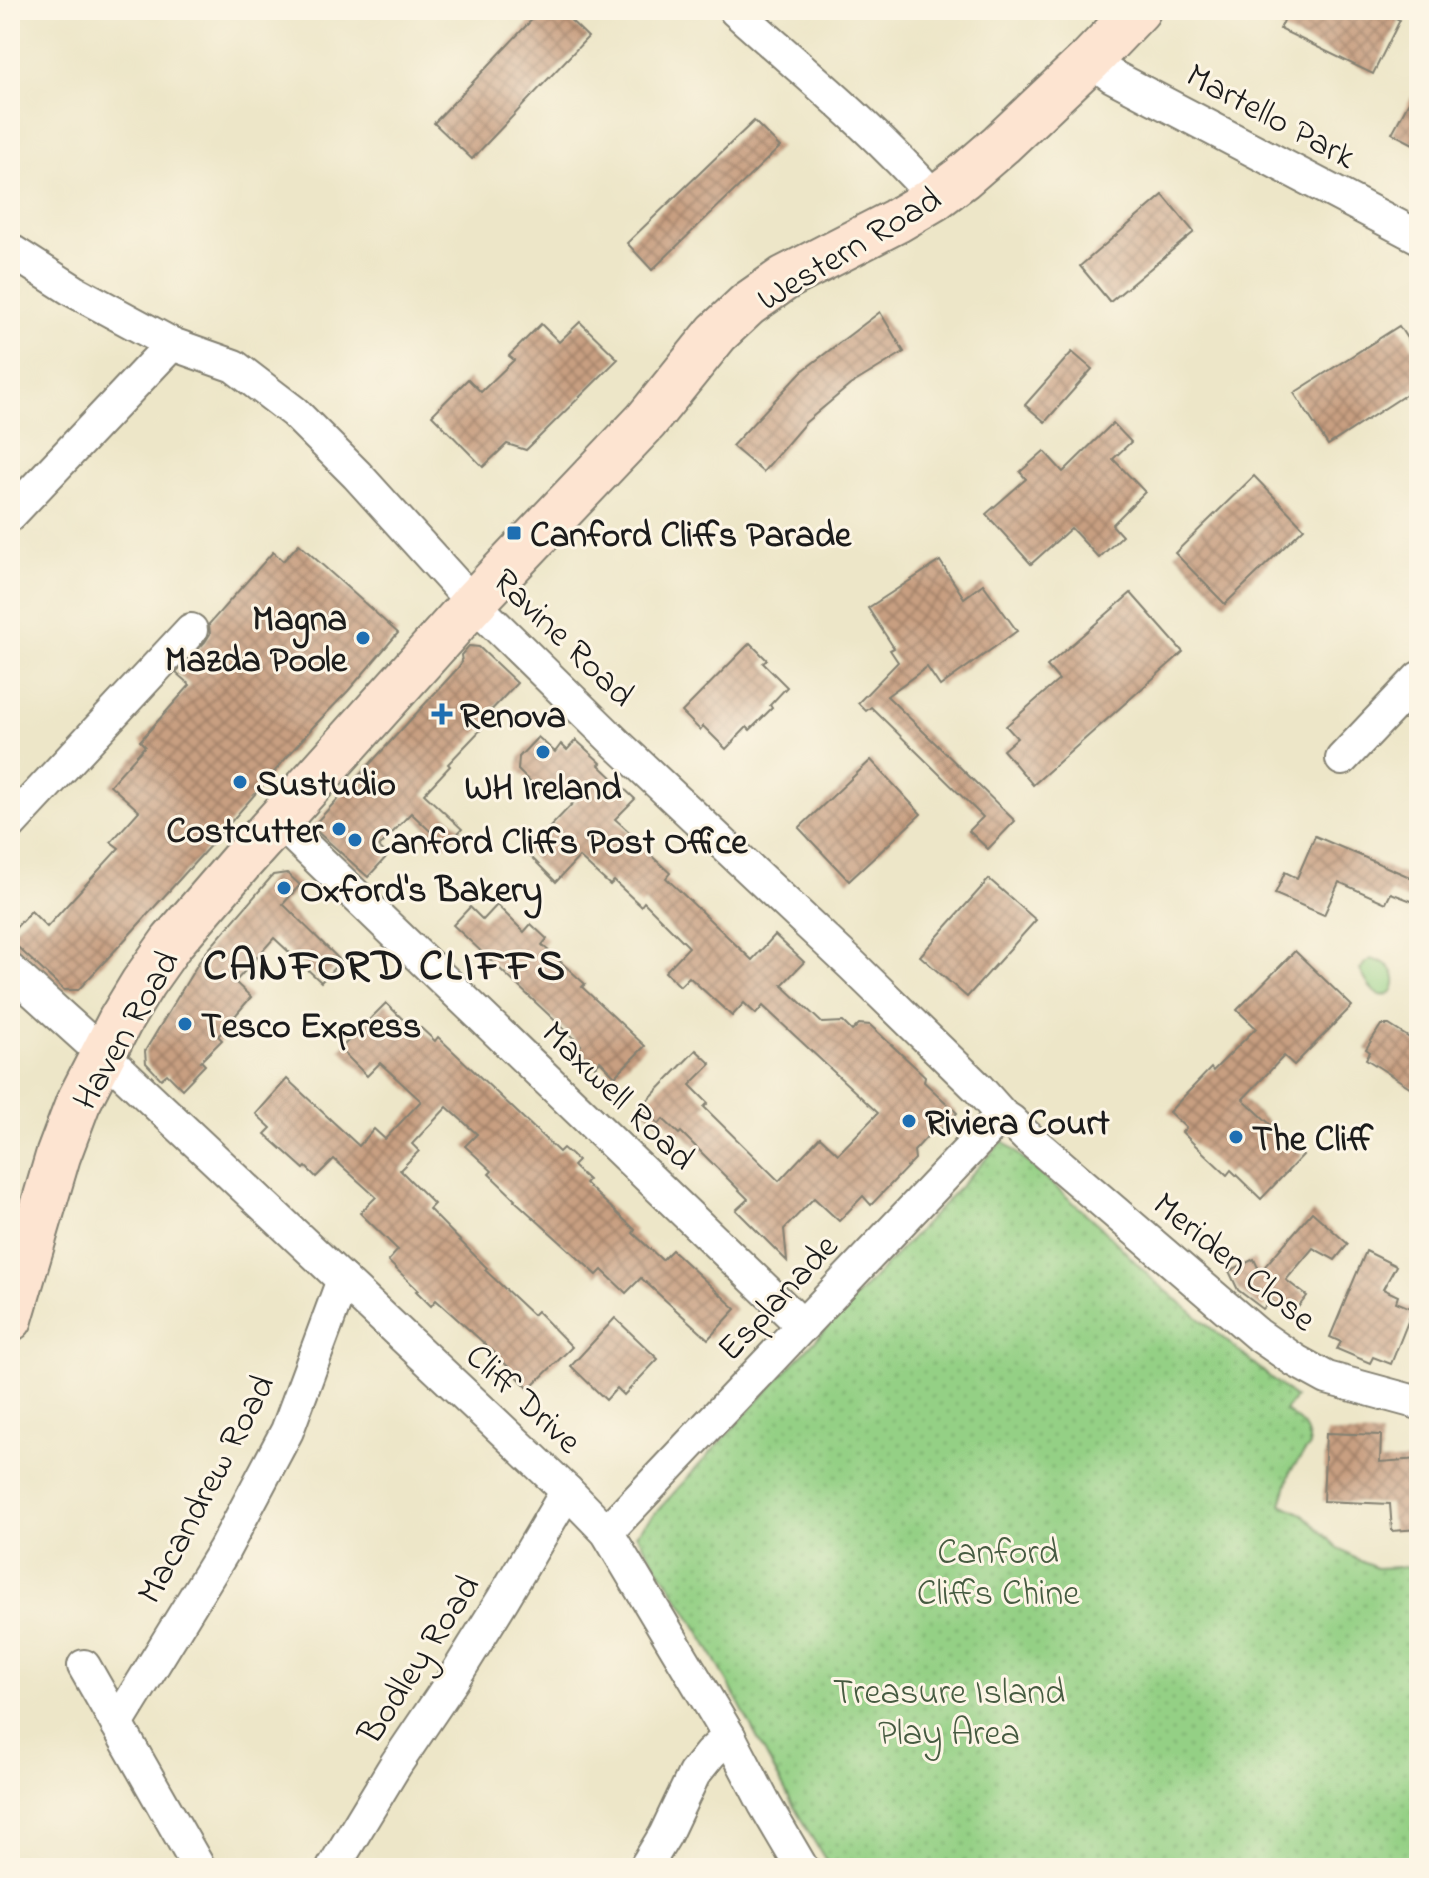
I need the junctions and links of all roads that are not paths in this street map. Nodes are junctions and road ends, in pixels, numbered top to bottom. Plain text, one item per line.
1 (735, 10) edge
2 (1138, 10) edge
3 (1090, 60) junction
4 (935, 198) junction
5 (1419, 237) edge
6 (10, 250) edge
7 (172, 344) junction
8 (10, 515) edge
9 (473, 603) junction
10 (191, 630) dead end
11 (1419, 678) edge
12 (1342, 759) dead end
13 (276, 822) junction
14 (10, 824) edge
15 (10, 970) edge
16 (104, 1055) junction
17 (1002, 1115) junction
18 (1026, 1136) joint
19 (343, 1280) junction
20 (10, 1319) edge
21 (803, 1326) junction
22 (1419, 1403) edge
23 (567, 1491) junction
24 (607, 1532) junction
25 (84, 1666) dead end
26 (117, 1724) junction
27 (729, 1736) junction
28 (199, 1868) edge
29 (333, 1868) edge
30 (645, 1868) edge
31 (802, 1868) edge

1 - 4 street
2 - 3 main road, Western Road
3 - 4 main road, Western Road
3 - 5 street, Martello Park
4 - 9 main road, Western Road
6 - 7 street, Ravine Road
7 - 8 street
7 - 9 street, Ravine Road
9 - 13 main road, Haven Road
9 - 17 street, Ravine Road
10 - 14 street
11 - 12 street
13 - 16 main road, Haven Road
13 - 21 street, Maxwell Road
15 - 16 street, Cliff Drive
16 - 19 street, Cliff Drive
16 - 20 main road, Haven Road
17 - 18 street, Ravine Road
17 - 21 street, Esplanade
18 - 22 street, Meriden Close
19 - 23 street, Cliff Drive
19 - 26 street, Macandrew Road
21 - 24 street, Esplanade
23 - 24 street, Cliff Drive
23 - 29 street, Bodley Road
24 - 27 street, Cliff Drive
25 - 26 street
26 - 28 street
27 - 30 street
27 - 31 street, Cliff Drive

